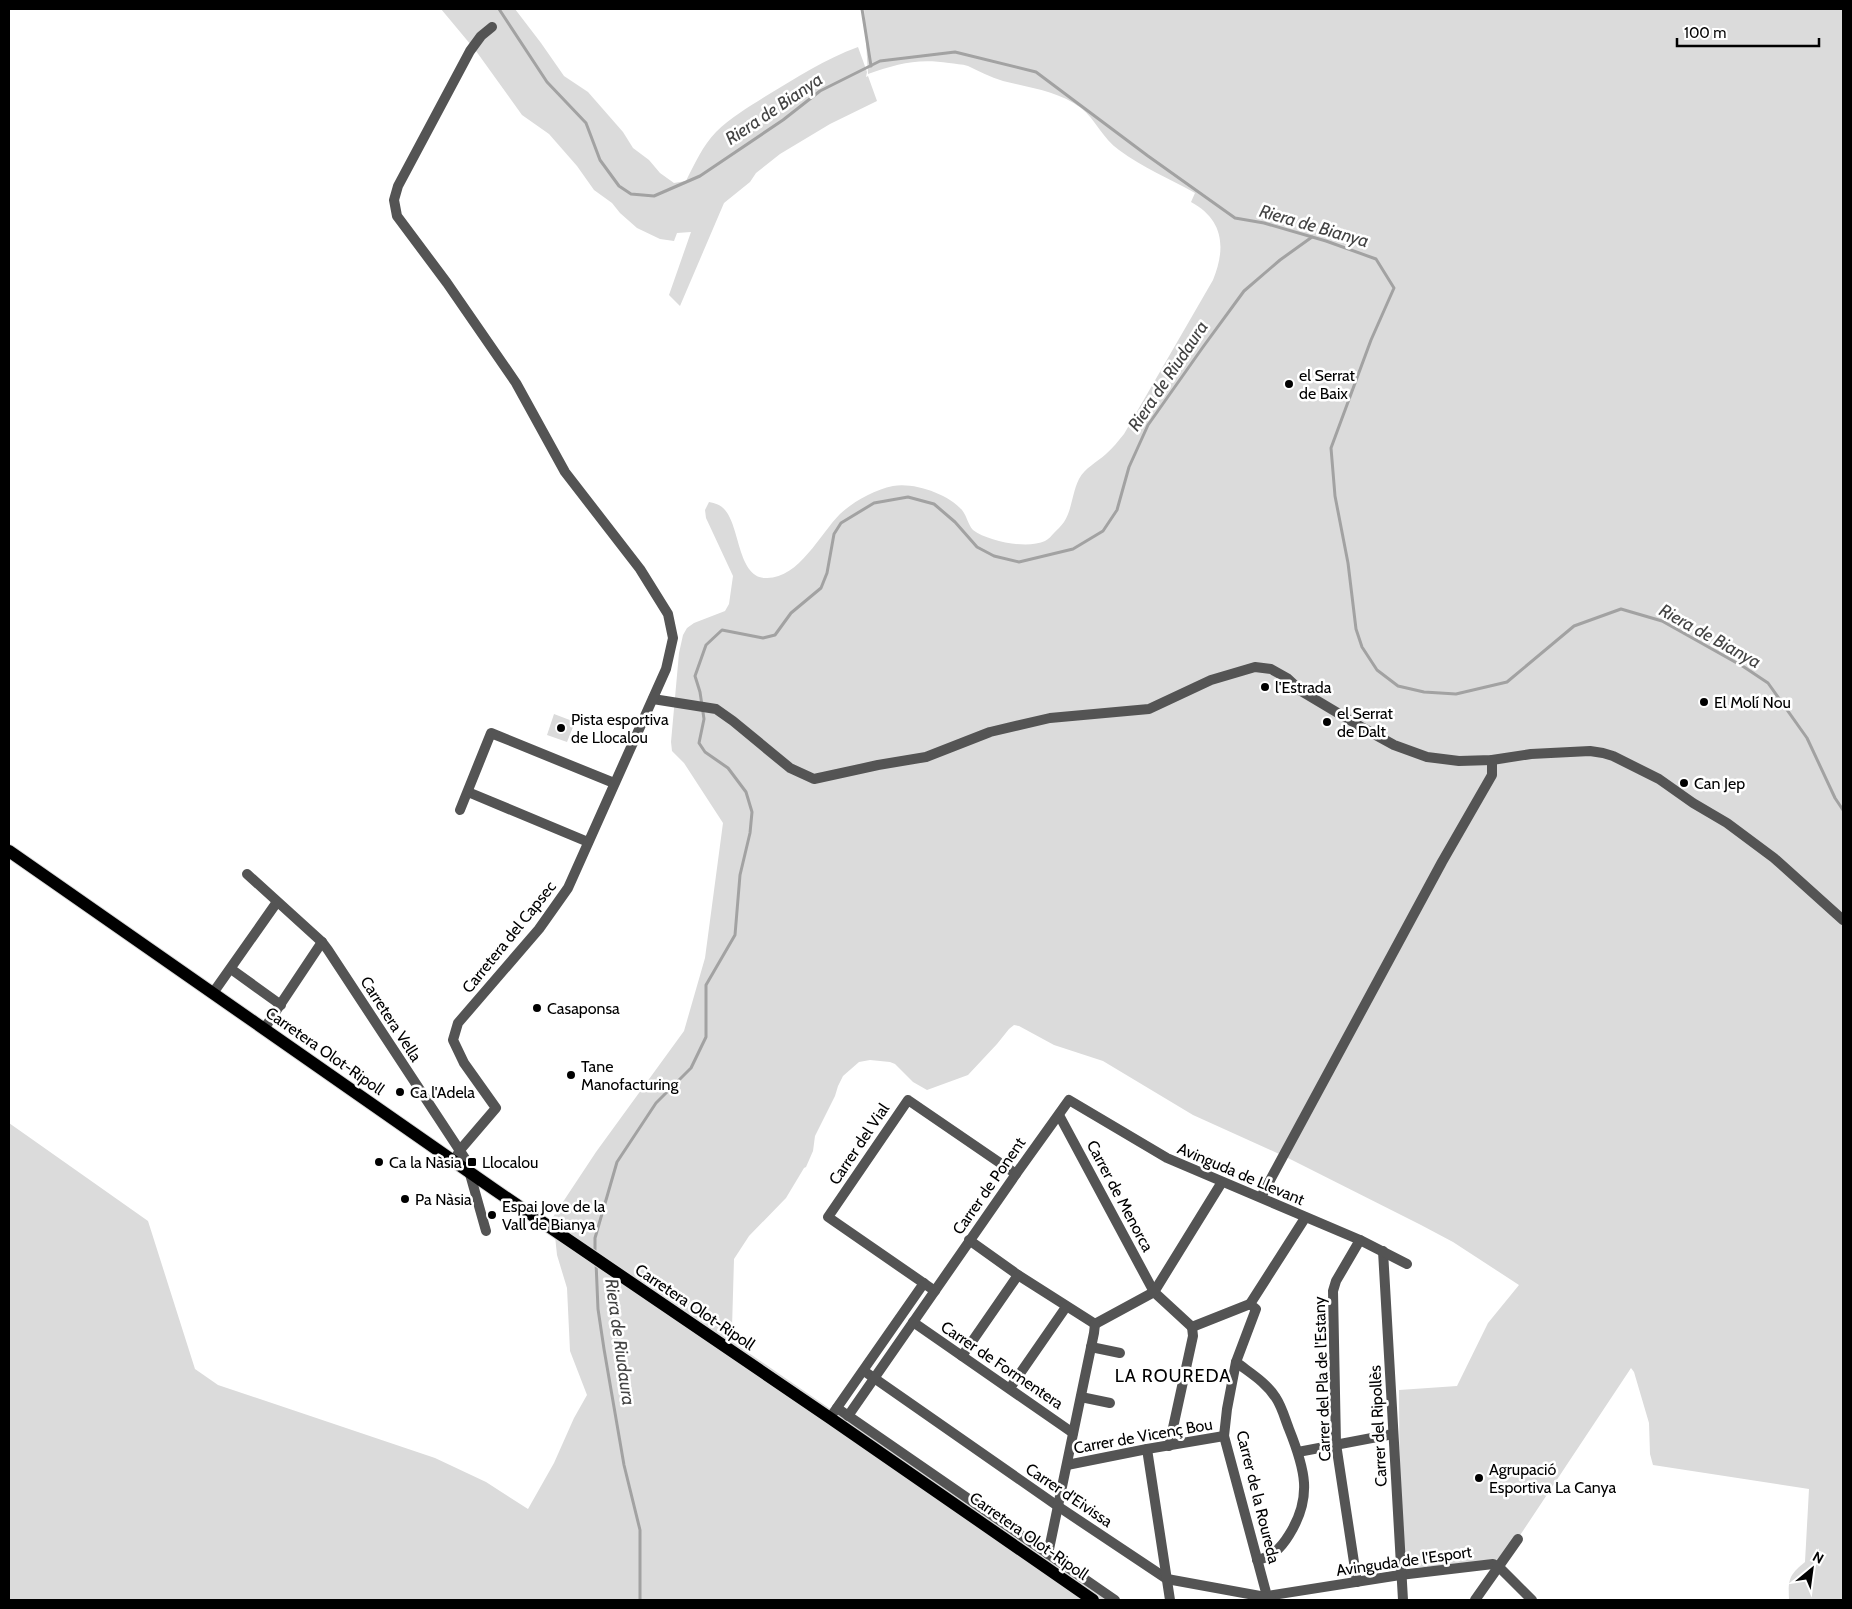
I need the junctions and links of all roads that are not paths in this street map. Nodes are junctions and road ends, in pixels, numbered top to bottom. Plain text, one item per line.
1 (492, 27) dead end
2 (653, 700) junction
3 (1492, 760) junction
4 (614, 783) junction
5 (468, 792) junction
6 (460, 810) dead end
7 (588, 842) junction
8 (9, 851) edge
9 (248, 874) dead end
10 (277, 902) junction
11 (1843, 920) edge
12 (322, 942) junction
13 (231, 969) junction
14 (213, 993) junction
15 (281, 1005) junction
16 (264, 1029) junction
17 (1069, 1100) joint
18 (1058, 1114) junction
19 (457, 1155) junction
20 (470, 1172) junction
21 (1016, 1174) junction
22 (1222, 1182) junction
23 (1261, 1198) junction
24 (1305, 1218) junction
25 (486, 1231) dead end
26 (969, 1240) junction
27 (1360, 1240) junction
28 (1383, 1251) junction
29 (1407, 1264) dead end
30 (1018, 1275) junction
31 (924, 1283) junction
32 (935, 1290) junction
33 (1154, 1292) junction
34 (1250, 1304) junction
35 (1066, 1307) junction
36 (913, 1322) junction
37 (1095, 1324) junction
38 (1192, 1327) junction
39 (1091, 1348) junction
40 (1120, 1353) dead end
41 (962, 1356) junction
42 (1236, 1362) junction
43 (864, 1371) junction
44 (874, 1378) junction
45 (1010, 1388) junction
46 (1081, 1397) junction
47 (1110, 1403) dead end
48 (836, 1409) junction
49 (848, 1416) junction
50 (1073, 1433) junction
51 (1394, 1434) junction
52 (1224, 1436) junction
53 (1336, 1444) junction
54 (1170, 1446) junction
55 (1146, 1449) junction
56 (1298, 1452) junction
57 (1067, 1465) junction
58 (1059, 1507) junction
59 (1518, 1539) dead end
60 (1048, 1554) junction
61 (1257, 1560) junction
62 (1499, 1566) junction
63 (1400, 1575) junction
64 (1167, 1580) junction
65 (1358, 1582) junction
66 (1271, 1598) edge
67 (1093, 1600) edge
68 (1115, 1600) edge
69 (1170, 1600) edge
70 (1403, 1600) edge
71 (1476, 1600) edge
72 (1532, 1600) edge

1 - 2 street, Carretera del Capsec
2 - 3 street
2 - 4 street, Carretera del Capsec
3 - 11 street
3 - 23 street
4 - 5 street
4 - 7 street, Carretera del Capsec
5 - 6 street
5 - 7 street
7 - 19 street, Carretera del Capsec
8 - 14 main road, Carretera Olot-Ripoll
9 - 10 street, Carretera Vella
10 - 12 street, Carretera Vella
10 - 13 street
12 - 15 street
12 - 19 street, Carretera Vella
13 - 14 street
13 - 15 street
14 - 16 main road, Carretera Olot-Ripoll
15 - 16 street
16 - 19 main road, Carretera Olot-Ripoll
17 - 18 street, Carrer de Ponent
17 - 22 street, Avinguda de Llevant
18 - 21 street, Carrer de Ponent
18 - 33 street, Carrer de Menorca
19 - 20 main road, Carretera Olot-Ripoll
20 - 25 street
20 - 48 main road, Carretera Olot-Ripoll
21 - 26 street, Carrer de Ponent
21 - 31 street, Carrer del Vial
22 - 23 street, Avinguda de Llevant
22 - 33 street
23 - 24 street, Avinguda de Llevant
24 - 27 street, Avinguda de Llevant
24 - 34 street
26 - 30 street
26 - 32 street, Carrer de Ponent
27 - 28 street, Avinguda de Llevant
27 - 53 street, Carrer del Pla de l'Estany
28 - 29 street, Avinguda de Llevant
28 - 51 street, Carrer del Ripollès
30 - 35 street
30 - 41 street
31 - 32 street
31 - 43 street
32 - 36 street, Carrer de Ponent
33 - 37 street
33 - 38 street, Carrer de Menorca
34 - 38 street
34 - 42 street, Carrer de la Roureda
35 - 37 street
35 - 45 street
36 - 41 street, Carrer de Formentera
36 - 44 street, Carrer de Ponent
37 - 39 street
38 - 54 street
39 - 40 street
39 - 46 street
41 - 45 street, Carrer de Formentera
42 - 52 street, Carrer de la Roureda
42 - 56 street
43 - 44 street, Carrer d'Eivissa
43 - 48 street
44 - 49 street, Carrer de Ponent
44 - 58 street, Carrer d'Eivissa
45 - 50 street, Carrer de Formentera
46 - 47 street
46 - 50 street
48 - 49 street
48 - 67 main road, Carretera Olot-Ripoll
49 - 60 street
50 - 57 street
51 - 53 street
51 - 63 street, Carrer del Ripollès
52 - 54 street, Carrer de Vicenç Bou
52 - 61 street, Carrer de la Roureda
53 - 56 street
53 - 65 street, Carrer del Pla de l'Estany
54 - 55 street, Carrer de Vicenç Bou
55 - 57 street, Carrer de Vicenç Bou
55 - 64 street
56 - 61 street
57 - 58 street
58 - 60 street
58 - 64 street, Carrer d'Eivissa
59 - 62 street
60 - 68 street
61 - 66 street, Carrer de la Roureda
62 - 63 street, Avinguda de l'Esport
62 - 71 street
62 - 72 street
63 - 65 street, Avinguda de l'Esport
63 - 70 street, Carrer del Ripollès
64 - 66 street, Carrer d'Eivissa
64 - 69 street
65 - 66 street, Avinguda de l'Esport

